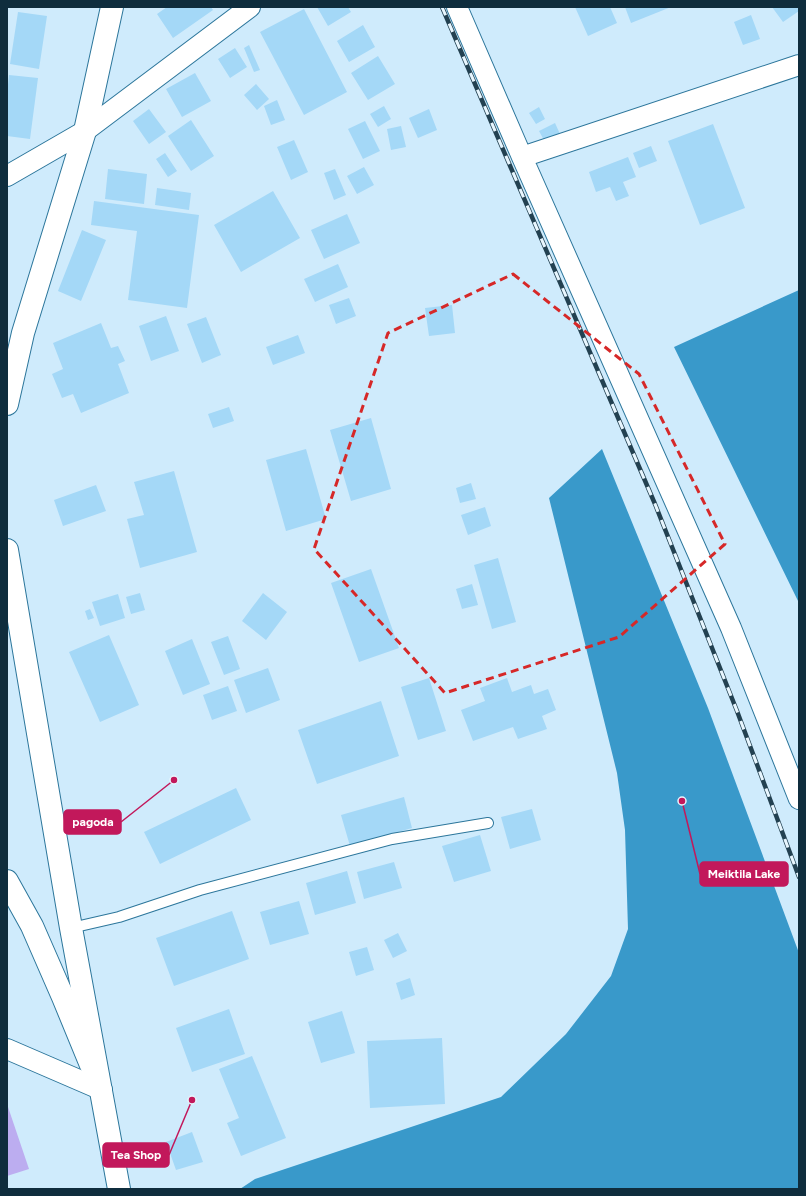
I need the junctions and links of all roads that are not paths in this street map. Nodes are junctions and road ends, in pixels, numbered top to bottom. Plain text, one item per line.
1 (112, 7) edge
2 (250, 7) edge
3 (457, 7) edge
4 (799, 65) edge
5 (85, 130) junction
6 (522, 157) junction
7 (7, 176) edge
8 (7, 404) edge
9 (7, 550) edge
10 (799, 799) edge
11 (488, 823) dead end
12 (7, 881) edge
13 (71, 928) junction
14 (7, 1049) edge
15 (102, 1090) junction
16 (119, 1189) edge

1 - 5 main road
2 - 5 street
3 - 6 street
4 - 6 street
5 - 7 street
5 - 8 main road
6 - 10 street
9 - 13 main road
11 - 13 lane
12 - 15 main road
13 - 15 main road
14 - 15 street
15 - 16 main road

